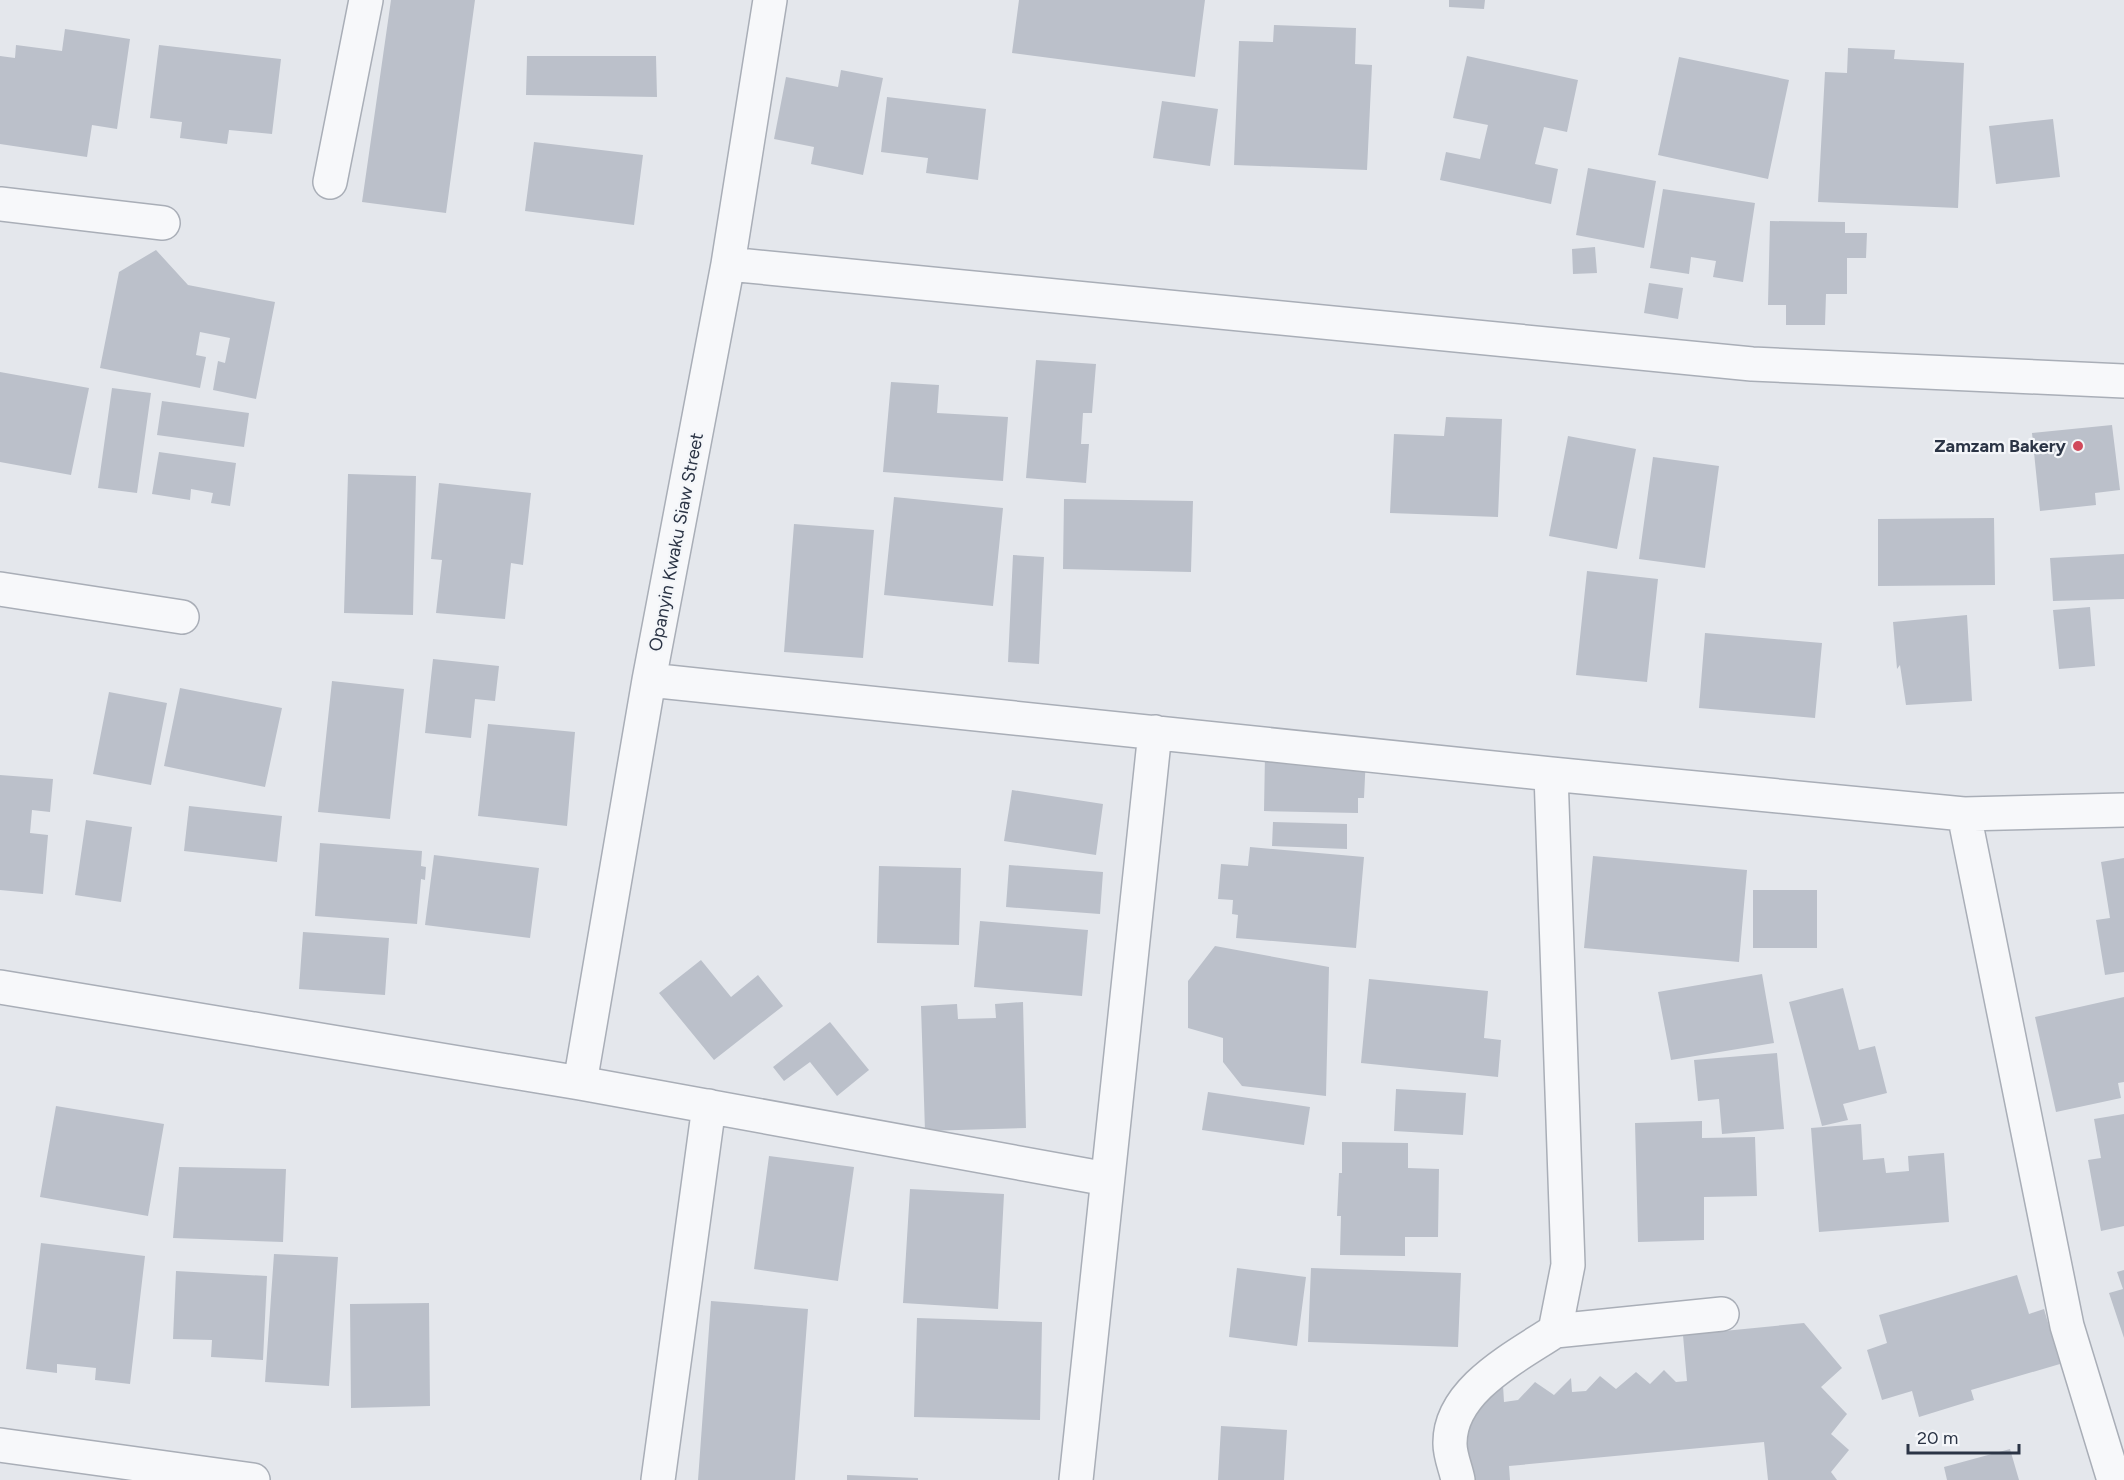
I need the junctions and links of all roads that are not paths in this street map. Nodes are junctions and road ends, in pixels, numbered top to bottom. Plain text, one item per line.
1 (366, 0) edge
2 (770, 0) edge
3 (330, 182) dead end
4 (0, 204) edge
5 (163, 223) dead end
6 (728, 264) junction
7 (2124, 381) edge
8 (0, 589) edge
9 (182, 617) dead end
10 (650, 680) junction
11 (1155, 732) junction
12 (1551, 774) junction
13 (2124, 810) edge
14 (1964, 814) junction
15 (0, 987) edge
16 (580, 1083) junction
17 (709, 1106) junction
18 (1107, 1179) junction
19 (1722, 1314) dead end
20 (1555, 1331) junction
21 (0, 1445) edge
22 (253, 1480) edge
23 (658, 1480) edge
24 (1076, 1480) edge
25 (1458, 1480) edge
26 (2114, 1480) edge

1 - 3 street
2 - 6 street, Opanyin Kwaku Siaw Street
4 - 5 street
6 - 7 street
6 - 10 street, Opanyin Kwaku Siaw Street
8 - 9 street
10 - 11 street
10 - 16 street, Opanyin Kwaku Siaw Street
11 - 12 street
11 - 18 street
12 - 14 street
12 - 20 street
13 - 14 street
14 - 26 street
15 - 16 street
16 - 17 street
17 - 18 street
17 - 23 street
18 - 24 street
19 - 20 street
20 - 25 street
21 - 22 street

